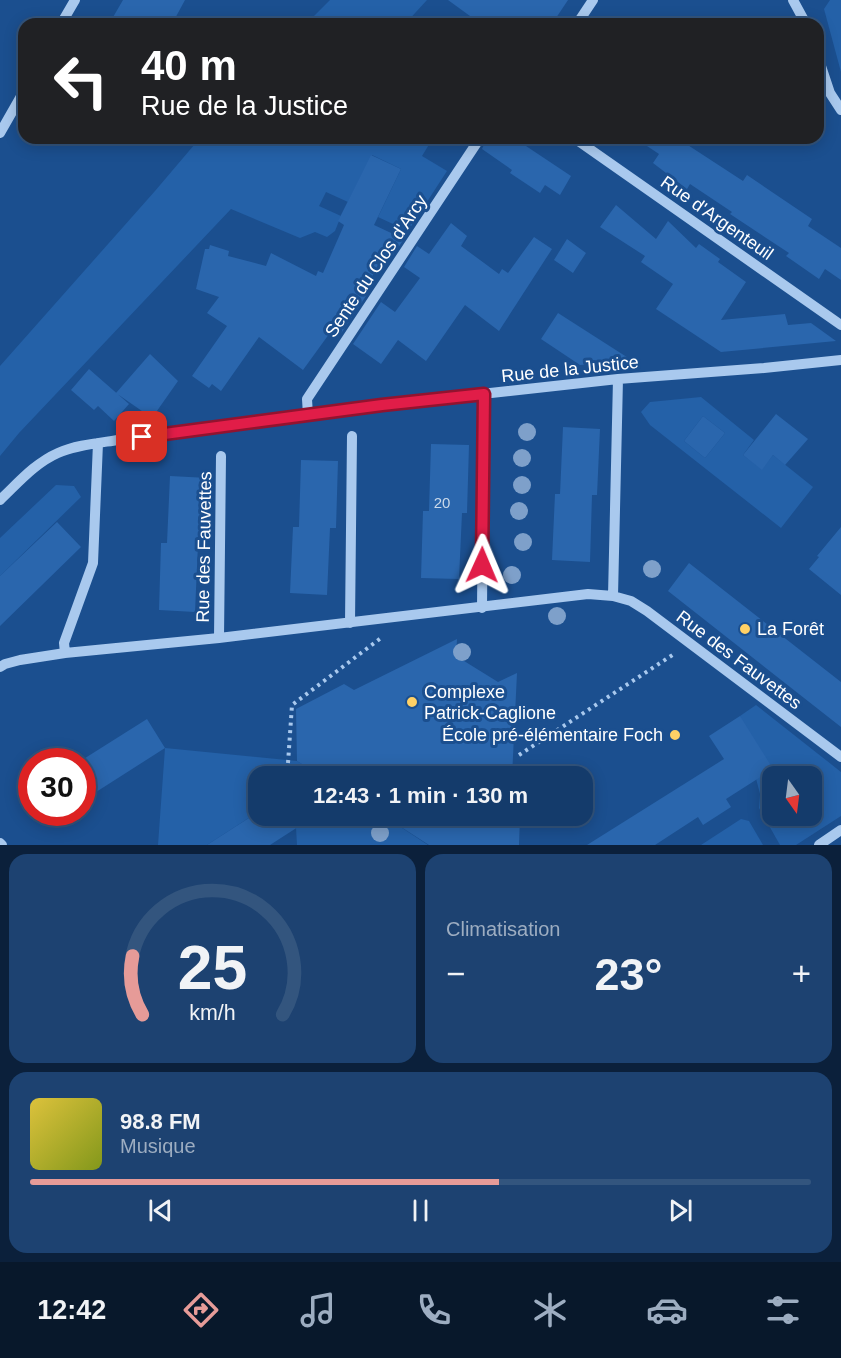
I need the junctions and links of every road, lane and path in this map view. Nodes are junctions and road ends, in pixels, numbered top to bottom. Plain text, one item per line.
1 (75, 0) edge
2 (592, 0) edge
3 (793, 0) edge
4 (64, 18) edge
5 (581, 18) edge
6 (803, 18) edge
7 (824, 75) edge
8 (18, 102) edge
9 (841, 110) edge
10 (0, 133) edge
11 (476, 144) edge
12 (583, 144) edge
13 (841, 325) edge
14 (841, 360) edge
15 (618, 379) junction
16 (484, 394) junction
17 (308, 415) junction
18 (352, 436) dead end
19 (98, 443) junction
20 (221, 456) dead end
21 (0, 500) edge
22 (613, 596) junction
23 (482, 608) junction
24 (350, 623) junction
25 (383, 636) dead end
26 (219, 638) junction
27 (65, 653) junction
28 (675, 653) dead end
29 (0, 667) edge
30 (519, 755) dead end
31 (841, 757) edge
32 (288, 763) dead end
33 (841, 830) edge
34 (819, 845) edge

1 - 4 street
2 - 5 street
3 - 6 street
7 - 9 street
8 - 10 street
11 - 17 street, Sente du Clos d'Arcy
12 - 13 street, Rue d'Argenteuil
14 - 15 street, Rue de la Justice
15 - 16 street, Rue de la Justice
15 - 22 street
16 - 17 street, Rue de la Justice
16 - 23 street
17 - 19 street, Rue de la Justice
18 - 24 street
19 - 21 street, Rue de la Justice
19 - 27 street
20 - 26 street, Rue des Fauvettes
22 - 23 street, Rue des Fauvettes
22 - 31 street, Rue des Fauvettes
23 - 24 street, Rue des Fauvettes
24 - 26 street, Rue des Fauvettes
25 - 32 path
26 - 27 street, Rue des Fauvettes
27 - 29 street, Rue des Fauvettes
28 - 30 path
33 - 34 street

